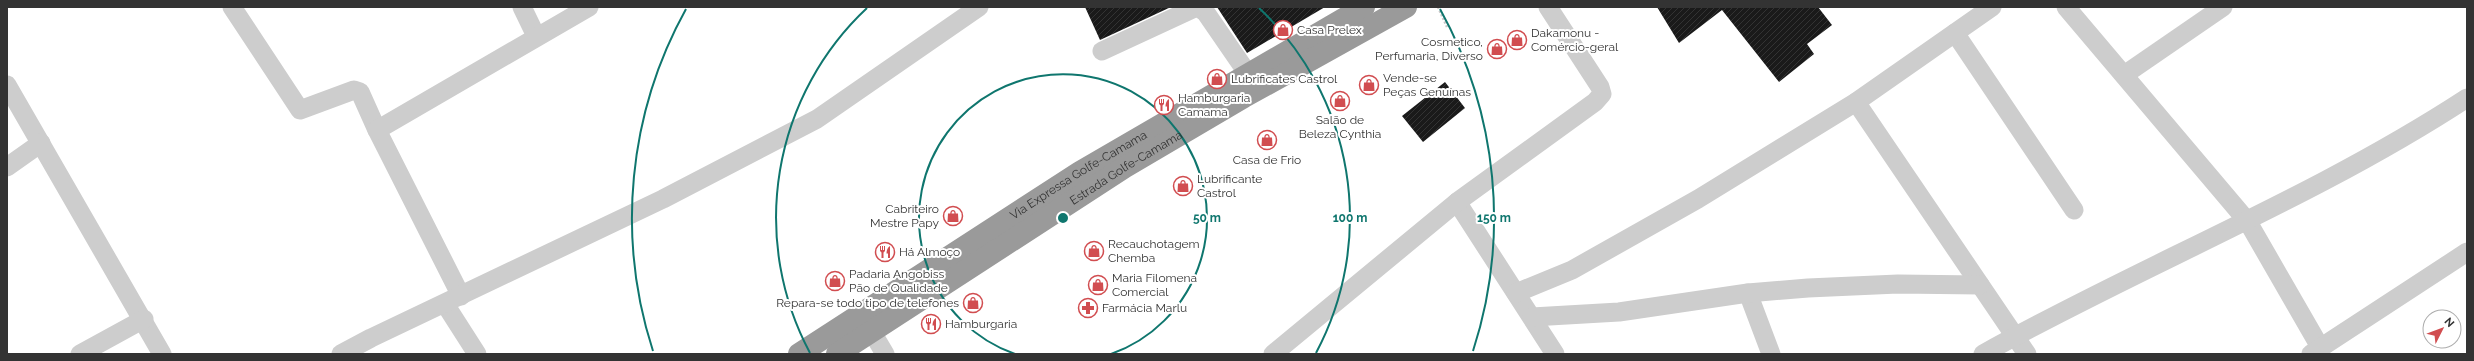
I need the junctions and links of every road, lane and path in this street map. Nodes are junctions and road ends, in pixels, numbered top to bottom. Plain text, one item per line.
1 (232, 7) edge
2 (522, 7) edge
3 (589, 7) edge
4 (979, 7) edge
5 (1197, 7) edge
6 (1406, 7) edge
7 (1438, 7) edge
8 (1548, 7) edge
9 (1992, 7) edge
10 (2066, 7) edge
11 (2223, 7) edge
12 (1355, 9) edge
13 (1447, 27) dead end
14 (1955, 33) junction
15 (536, 36) junction
16 (1102, 51) dead end
17 (1248, 74) junction
18 (2124, 75) junction
19 (7, 85) edge
20 (2467, 98) edge
21 (1856, 102) junction
22 (377, 130) junction
23 (41, 143) junction
24 (7, 166) edge
25 (1457, 202) junction
26 (2074, 210) dead end
27 (2248, 222) junction
28 (2467, 252) edge
29 (1980, 285) junction
30 (1516, 293) junction
31 (1748, 293) junction
32 (453, 300) junction
33 (1532, 317) junction
34 (144, 319) junction
35 (872, 332) junction
36 (2014, 336) junction
37 (2316, 351) edge
38 (80, 354) edge
39 (162, 354) edge
40 (341, 354) edge
41 (477, 354) edge
42 (800, 354) edge
43 (837, 354) edge
44 (885, 354) edge
45 (1273, 354) edge
46 (1555, 354) edge
47 (1772, 354) edge
48 (1983, 354) edge
49 (2027, 354) edge

1 - 22 street
2 - 15 street
3 - 15 street
4 - 32 street
5 - 16 street
5 - 17 street
6 - 35 highway, Estrada Golfe-Camama
7 - 13 path
8 - 25 street
9 - 14 street
10 - 18 street
11 - 18 street
12 - 17 highway, Via Expressa Golfe-Camama
14 - 21 street
14 - 26 street
15 - 22 street
17 - 42 highway, Via Expressa Golfe-Camama
18 - 27 street
19 - 23 street
20 - 27 street
21 - 29 street
21 - 30 street
22 - 32 street
23 - 24 street
23 - 34 street
25 - 30 street
25 - 45 street
27 - 36 street
27 - 37 street
28 - 37 street
29 - 31 street
29 - 36 street
30 - 33 street
31 - 33 street
31 - 47 street
32 - 40 street
32 - 41 street
33 - 46 street
34 - 38 street
34 - 39 street
35 - 43 highway, Estrada Golfe-Camama
35 - 44 street
36 - 48 street
36 - 49 street

